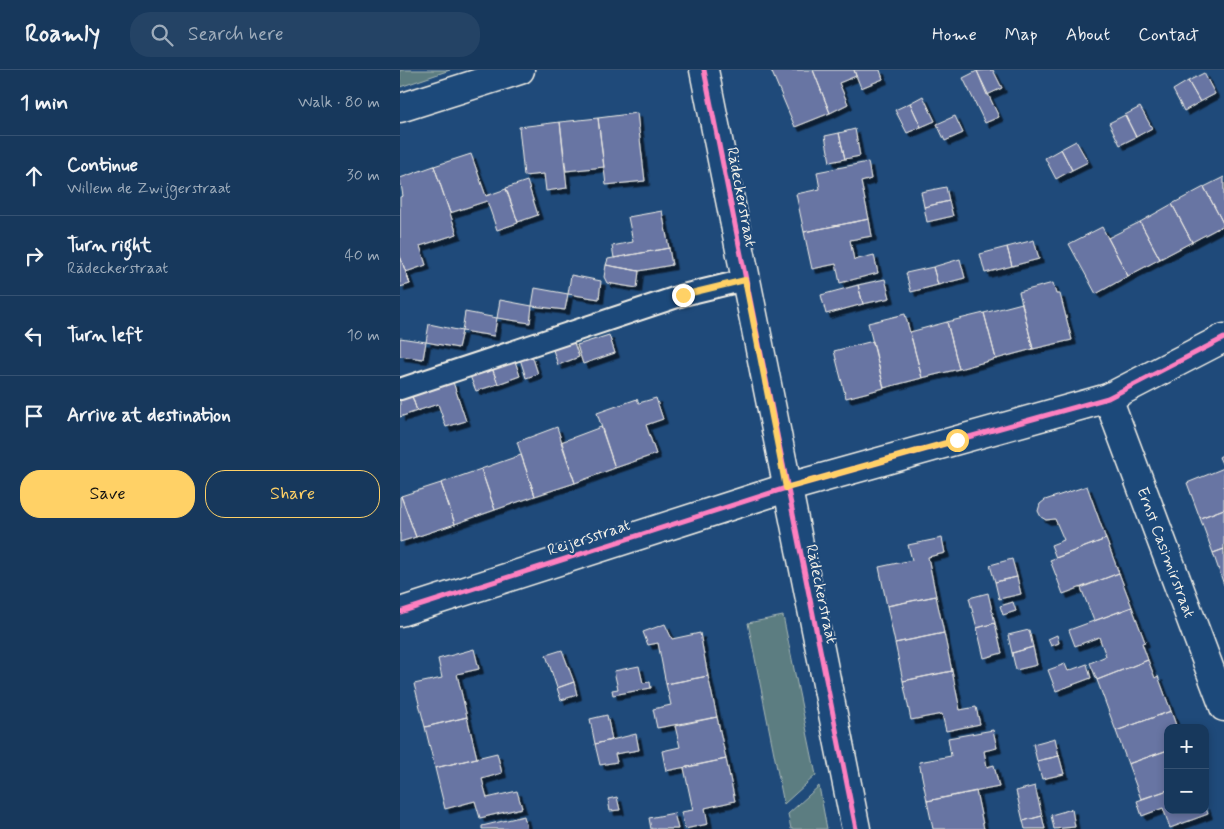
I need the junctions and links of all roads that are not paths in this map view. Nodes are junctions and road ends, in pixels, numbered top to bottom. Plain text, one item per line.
1 (520, 70) edge
2 (704, 70) edge
3 (400, 108) edge
4 (745, 280) junction
5 (1224, 338) edge
6 (400, 389) edge
7 (1108, 398) junction
8 (786, 488) junction
9 (400, 612) edge
10 (1224, 707) edge
11 (856, 829) edge

1 - 3 street
2 - 4 street, Rädeckerstraat
4 - 6 lane
4 - 8 street, Rädeckerstraat
5 - 7 street, Reijersstraat
7 - 8 street, Reijersstraat
7 - 10 street, Ernst Casimirstraat
8 - 9 street, Reijersstraat
8 - 11 street, Rädeckerstraat

